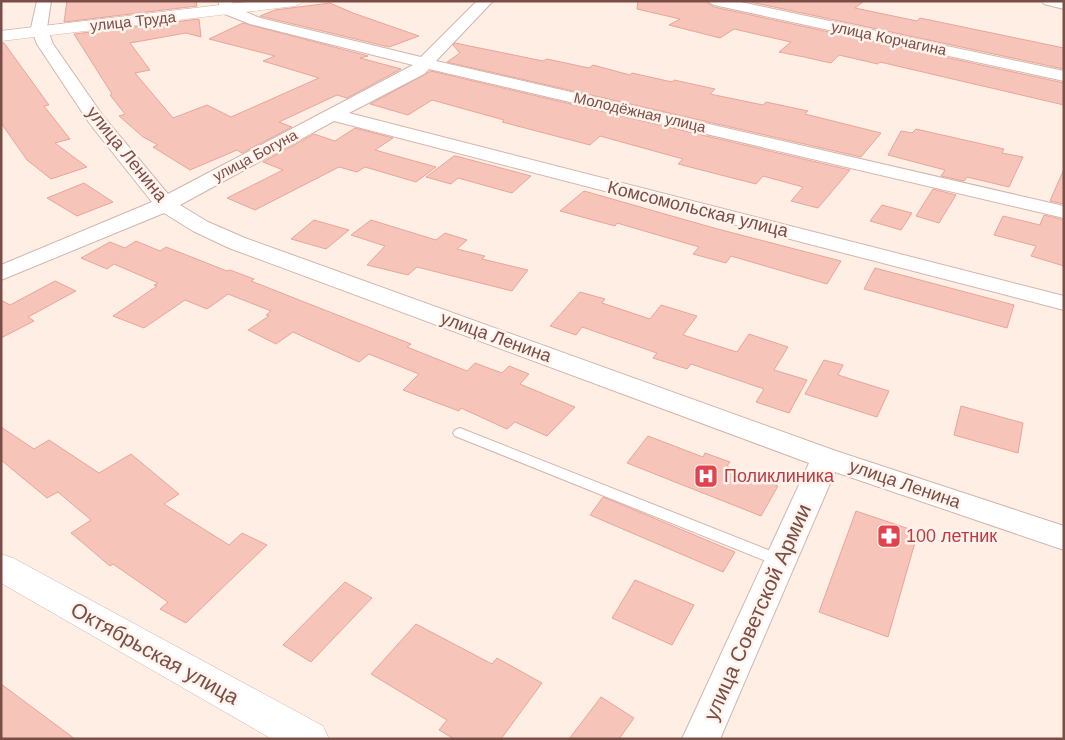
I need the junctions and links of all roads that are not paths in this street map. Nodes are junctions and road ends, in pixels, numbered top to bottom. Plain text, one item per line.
1 (44, 1) edge
2 (295, 1) edge
3 (486, 1) edge
4 (714, 1) edge
5 (1049, 1) edge
6 (1064, 5) edge
7 (226, 6) edge
8 (39, 32) junction
9 (1, 36) edge
10 (425, 63) junction
11 (1064, 76) edge
12 (333, 115) junction
13 (166, 204) junction
14 (1064, 212) edge
15 (1, 273) edge
16 (1064, 303) edge
17 (460, 433) dead end
18 (826, 458) junction
19 (1064, 538) edge
20 (781, 561) junction
21 (1, 567) edge
22 (308, 739) edge
23 (701, 739) edge

1 - 8 street
2 - 7 street, улица Труда
3 - 10 street, улица Богуна
4 - 11 street, улица Корчагина
5 - 6 street
7 - 8 street, улица Труда
7 - 10 street, Молодёжная улица
8 - 9 street, улица Труда
8 - 13 street, улица Ленина
10 - 12 street, улица Богуна
10 - 14 street, Молодёжная улица
12 - 13 street, улица Богуна
12 - 16 street, Комсомольская улица
13 - 15 street, улица Богуна
13 - 18 street, улица Ленина
17 - 20 lane
18 - 19 street, улица Ленина
18 - 20 street, улица Советской Армии
20 - 23 street, улица Советской Армии
21 - 22 street, Октябрьская улица

